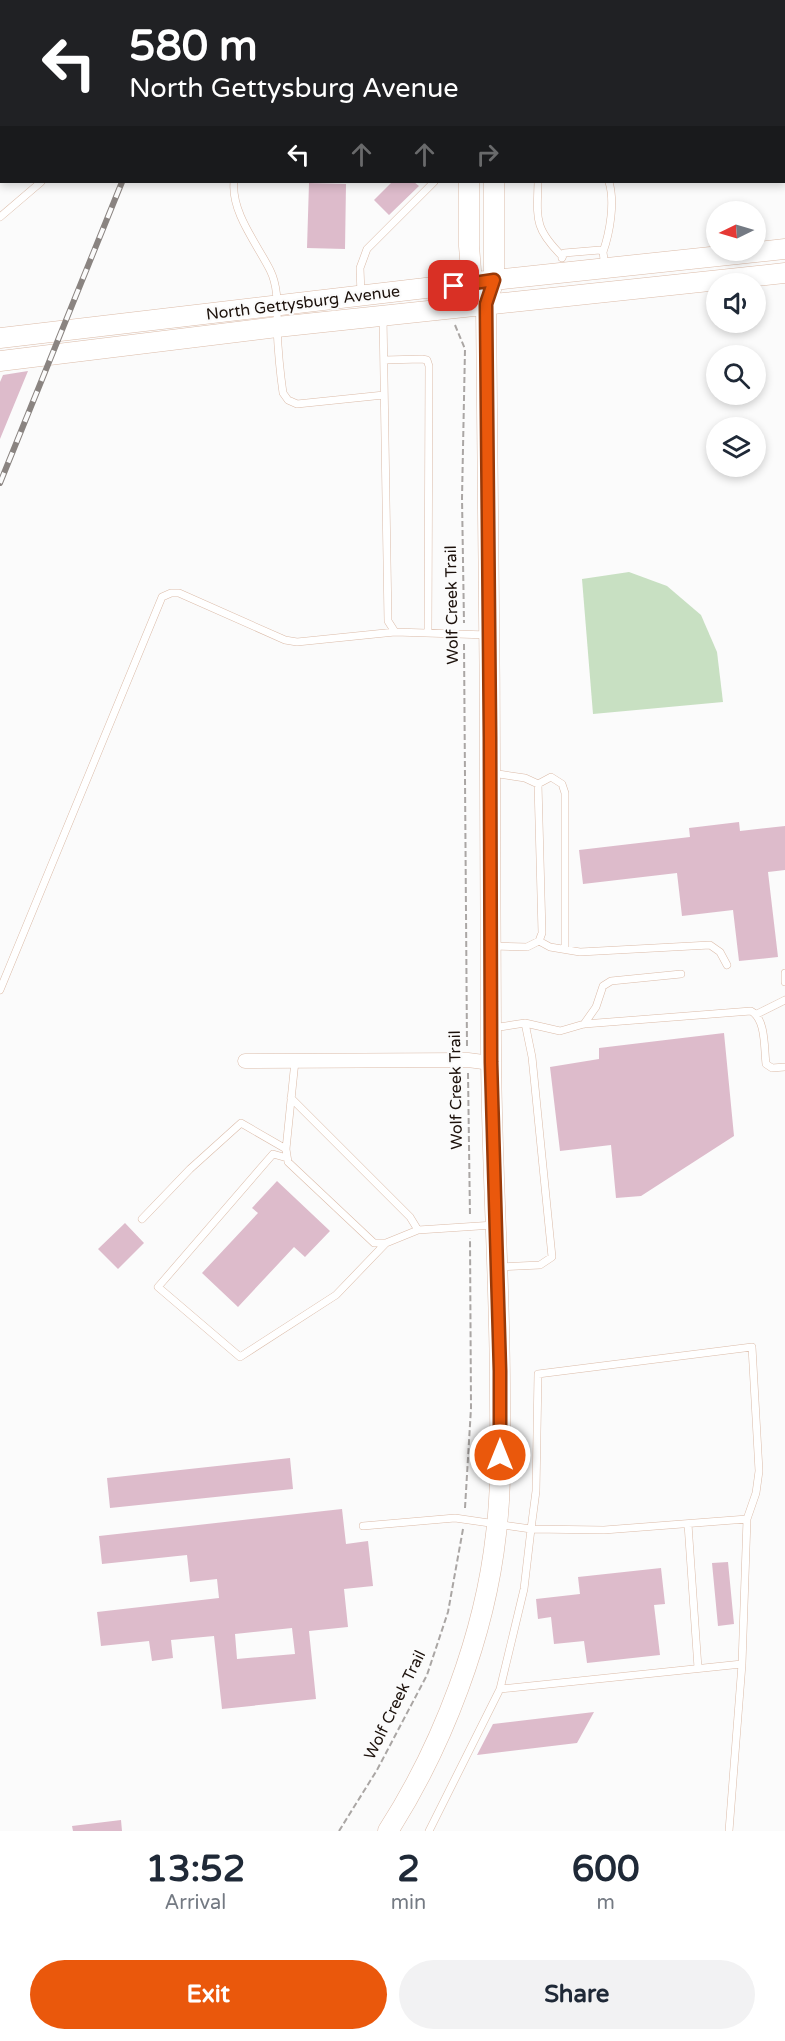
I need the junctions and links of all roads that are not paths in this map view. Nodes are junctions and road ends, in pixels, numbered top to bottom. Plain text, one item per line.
1 (40, 183) edge
2 (234, 183) edge
3 (433, 183) edge
4 (469, 183) edge
5 (494, 183) edge
6 (538, 183) edge
7 (609, 183) edge
8 (0, 217) edge
9 (785, 249) edge
10 (604, 260) junction
11 (562, 264) junction
12 (785, 273) edge
13 (494, 280) junction
14 (472, 283) junction
15 (362, 297) junction
16 (486, 304) junction
17 (279, 306) junction
18 (383, 316) junction
19 (277, 327) junction
20 (0, 338) edge
21 (384, 360) junction
22 (0, 361) edge
23 (384, 395) junction
24 (394, 632) junction
25 (428, 633) junction
26 (488, 634) junction
27 (490, 772) junction
28 (538, 784) junction
29 (539, 941) junction
30 (490, 946) junction
31 (565, 949) junction
32 (727, 965) dead end
33 (785, 973) edge
34 (681, 974) dead end
35 (785, 982) edge
36 (0, 990) edge
37 (785, 1000) edge
38 (757, 1014) junction
39 (525, 1023) junction
40 (584, 1024) junction
41 (490, 1028) junction
42 (245, 1061) dead end
43 (295, 1061) junction
44 (491, 1062) junction
45 (785, 1067) edge
46 (291, 1098) junction
47 (286, 1154) junction
48 (142, 1219) dead end
49 (496, 1225) junction
50 (418, 1230) junction
51 (386, 1243) junction
52 (497, 1267) junction
53 (747, 1519) junction
54 (497, 1524) junction
55 (688, 1524) junction
56 (363, 1526) dead end
57 (531, 1529) junction
58 (742, 1664) junction
59 (698, 1668) junction
60 (500, 1689) junction
61 (387, 1831) edge
62 (429, 1831) edge
63 (729, 1831) edge

1 - 8 lane
2 - 17 lane
3 - 15 lane
4 - 14 main road
5 - 13 main road
6 - 11 lane
7 - 10 lane
9 - 10 main road, North Gettysburg Avenue
10 - 11 main road, North Gettysburg Avenue
11 - 13 main road, North Gettysburg Avenue
12 - 16 main road, North Gettysburg Avenue
13 - 14 main road, North Gettysburg Avenue
13 - 16 main road
14 - 15 main road, North Gettysburg Avenue
14 - 16 main road
15 - 17 main road, North Gettysburg Avenue
16 - 18 main road, North Gettysburg Avenue
16 - 26 main road
17 - 19 lane
17 - 20 main road, North Gettysburg Avenue
18 - 19 main road, North Gettysburg Avenue
18 - 21 lane
19 - 22 main road, North Gettysburg Avenue
19 - 23 lane
21 - 23 lane
21 - 25 lane
23 - 24 lane
24 - 25 lane
24 - 36 lane
25 - 26 lane
26 - 27 main road
27 - 28 lane
27 - 30 main road
28 - 29 lane
28 - 31 lane
29 - 30 lane
29 - 31 lane
30 - 41 main road
31 - 32 lane
33 - 35 lane
34 - 40 lane
37 - 38 lane
38 - 40 lane
38 - 45 lane
39 - 40 lane
39 - 41 lane
39 - 52 lane
41 - 44 main road
42 - 43 street
43 - 44 street
43 - 46 lane
44 - 49 main road
46 - 47 lane
46 - 50 lane
47 - 48 lane
47 - 51 lane
47 - 51 lane
49 - 50 lane
49 - 52 main road
50 - 51 lane
52 - 54 main road
53 - 55 lane
53 - 57 lane
53 - 58 lane
54 - 56 lane
54 - 57 lane
54 - 61 main road
55 - 57 lane
55 - 59 lane
57 - 60 lane
58 - 59 lane
58 - 63 lane
59 - 60 lane
60 - 62 lane

